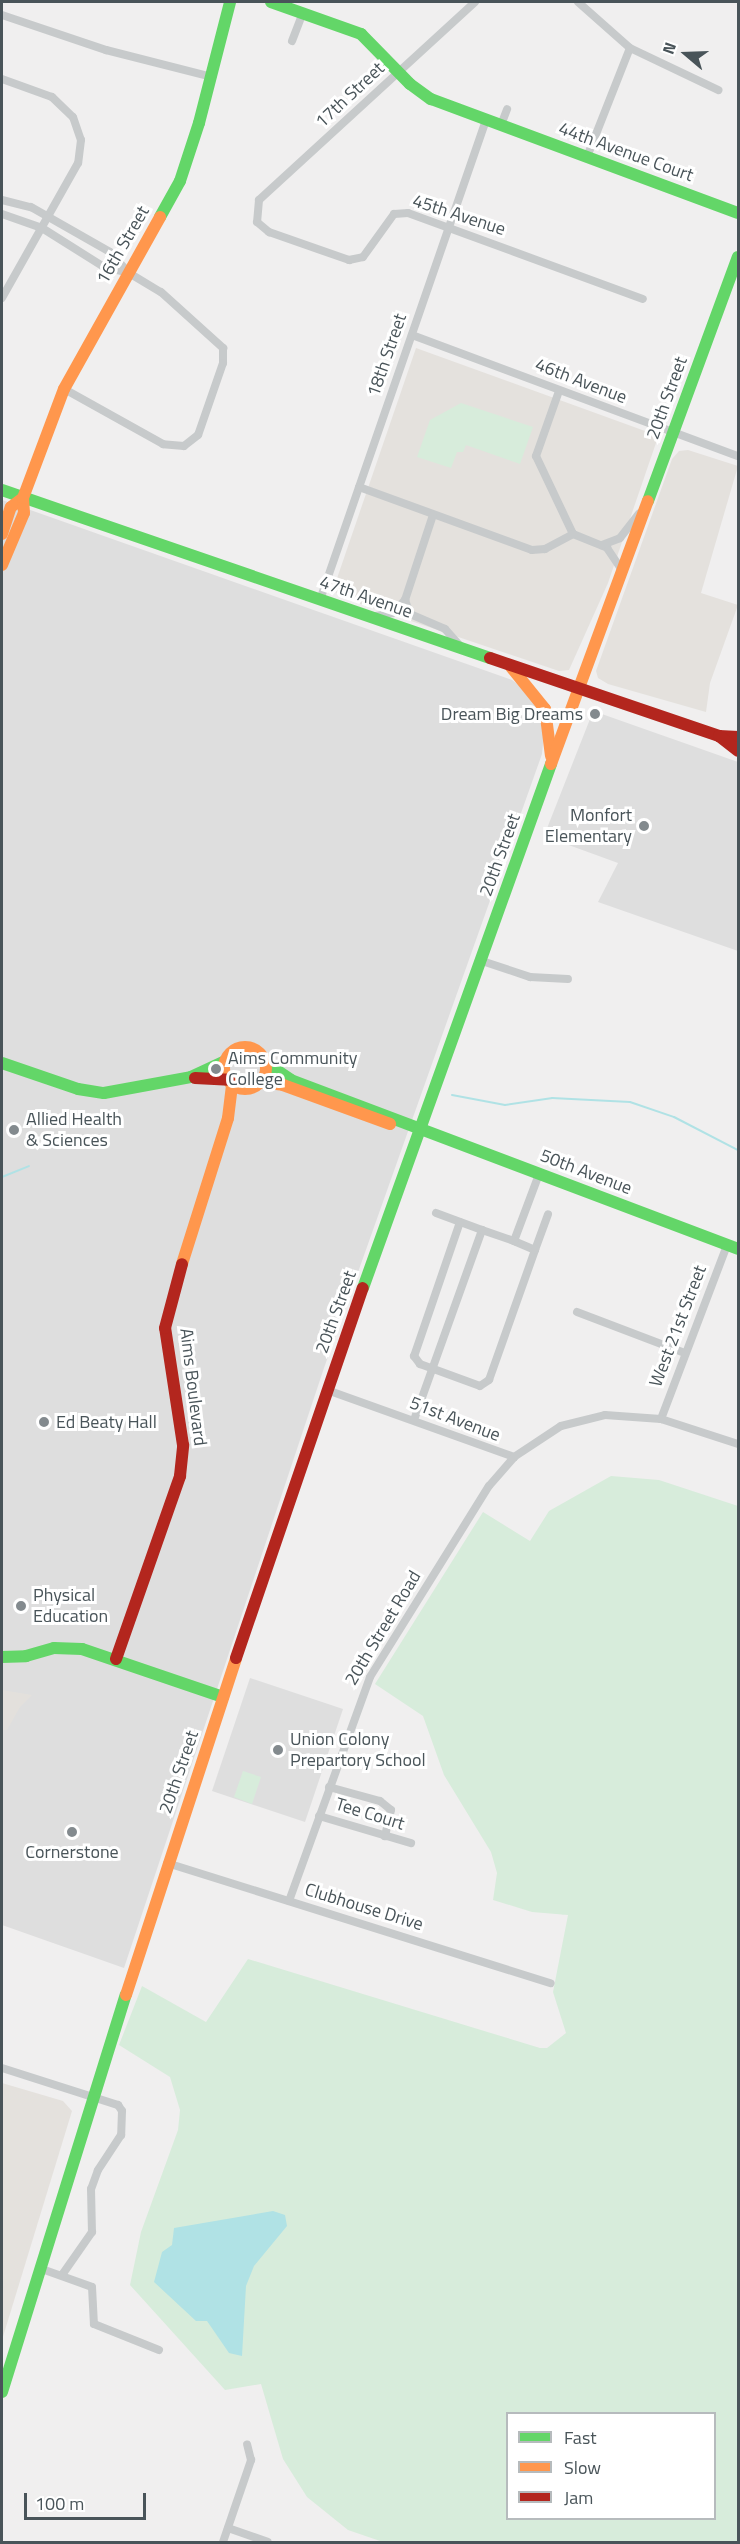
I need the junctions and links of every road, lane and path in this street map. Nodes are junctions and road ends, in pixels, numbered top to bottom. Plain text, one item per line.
1 (230, 2) edge
2 (271, 2) edge
3 (475, 2) edge
4 (578, 2) edge
5 (285, 4) edge
6 (303, 12) junction
7 (2, 15) edge
8 (292, 41) dead end
9 (630, 48) junction
10 (398, 72) junction
11 (212, 77) junction
12 (2, 79) edge
13 (718, 90) dead end
14 (507, 109) dead end
15 (486, 120) junction
16 (501, 125) junction
17 (587, 157) junction
18 (2, 200) edge
19 (738, 213) edge
20 (2, 214) edge
21 (256, 217) joint
22 (49, 218) junction
23 (449, 227) junction
24 (42, 228) junction
25 (738, 257) edge
26 (129, 273) junction
27 (2, 298) edge
28 (643, 299) dead end
29 (412, 335) junction
30 (64, 389) junction
31 (559, 391) junction
32 (673, 433) junction
33 (738, 456) edge
34 (359, 488) junction
35 (2, 490) edge
36 (651, 494) junction
37 (23, 498) junction
38 (434, 514) junction
39 (2, 534) edge
40 (573, 534) junction
41 (602, 545) junction
42 (2, 565) edge
43 (622, 570) junction
44 (320, 600) junction
45 (405, 600) junction
46 (369, 617) junction
47 (462, 648) junction
48 (508, 664) junction
49 (578, 689) junction
50 (719, 736) junction
51 (738, 737) edge
52 (738, 751) edge
53 (551, 765) junction
54 (482, 961) junction
55 (568, 980) dead end
56 (226, 1061) junction
57 (2, 1063) edge
58 (266, 1063) junction
59 (191, 1077) junction
60 (230, 1082) junction
61 (256, 1085) junction
62 (228, 1118) junction
63 (421, 1130) junction
64 (539, 1174) junction
65 (436, 1214) dead end
66 (548, 1214) dead end
67 (460, 1222) junction
68 (482, 1230) junction
69 (514, 1242) junction
70 (733, 1247) edge
71 (535, 1250) junction
72 (577, 1312) dead end
73 (685, 1353) junction
74 (433, 1369) junction
75 (327, 1390) junction
76 (661, 1419) junction
77 (414, 1420) junction
78 (738, 1444) edge
79 (514, 1457) junction
80 (2, 1657) edge
81 (116, 1659) junction
82 (223, 1697) junction
83 (329, 1787) junction
84 (319, 1816) junction
85 (385, 1836) junction
86 (411, 1843) dead end
87 (167, 1863) junction
88 (289, 1901) junction
89 (551, 1983) dead end
90 (2, 2068) edge
91 (93, 2097) junction
92 (39, 2268) junction
93 (62, 2275) junction
94 (159, 2350) dead end
95 (2, 2392) edge
96 (247, 2444) dead end
97 (228, 2528) junction
98 (223, 2542) edge
99 (268, 2542) edge

1 - 11 main road, 16th Street
2 - 5 main road, 44th Avenue Court
3 - 10 street, 17th Street
4 - 9 street
5 - 6 main road, 44th Avenue Court
6 - 8 street
6 - 10 main road, 44th Avenue Court
7 - 11 street
9 - 13 street
9 - 17 street
10 - 15 main road, 44th Avenue Court
10 - 21 street, 17th Street
11 - 26 main road, 16th Street
12 - 22 street
14 - 16 street
15 - 16 main road, 44th Avenue Court
15 - 23 street, 18th Street
16 - 17 main road, 44th Avenue Court
17 - 19 main road, 44th Avenue Court
18 - 22 street
20 - 24 street
21 - 23 street, 45th Avenue
22 - 24 street
22 - 26 street
23 - 28 street, 45th Avenue
23 - 29 street, 18th Street
24 - 26 street
24 - 27 street
25 - 32 main road, 20th Street
26 - 30 main road, 16th Street
26 - 30 street
29 - 31 street, 46th Avenue
29 - 34 street, 18th Street
30 - 37 main road, 16th Street
31 - 32 street, 46th Avenue
31 - 40 street
32 - 33 street, 46th Avenue
32 - 36 main road, 20th Street
34 - 38 street
34 - 44 street, 18th Street
35 - 37 main road, 47th Avenue
36 - 41 street
36 - 43 main road, 20th Street
37 - 39 main road
37 - 42 main road
37 - 44 main road, 47th Avenue
38 - 40 street
38 - 45 street
40 - 41 street
41 - 43 street
43 - 49 main road, 20th Street
44 - 46 main road, 47th Avenue
45 - 46 street
45 - 47 street
46 - 47 main road, 47th Avenue
47 - 48 main road, 47th Avenue
48 - 49 main road, 47th Avenue
48 - 53 main road
49 - 50 main road, 47th Avenue
49 - 53 main road, 20th Street
50 - 51 main road, 47th Avenue
50 - 52 main road, 47th Avenue
53 - 54 main road, 20th Street
54 - 55 street
54 - 63 main road, 20th Street
56 - 58 main road
56 - 59 main road
56 - 60 main road
57 - 59 main road
58 - 61 main road
58 - 63 main road, 50th Avenue
59 - 60 main road
60 - 61 main road
60 - 62 main road, Aims Boulevard
61 - 62 main road, Aims Boulevard
61 - 63 main road, 50th Avenue
62 - 81 main road, Aims Boulevard
63 - 64 main road, 50th Avenue
63 - 75 main road, 20th Street
64 - 69 street
64 - 70 main road, 50th Avenue
65 - 67 street
66 - 71 street
67 - 68 street
67 - 74 street
68 - 69 street
68 - 74 street
69 - 71 street
70 - 73 street, West 21st Street
71 - 74 street
72 - 73 street
73 - 76 street, West 21st Street
74 - 77 street
75 - 77 street, 51st Avenue
75 - 82 main road, 20th Street
76 - 78 street, 51st Avenue
76 - 79 street, 51st Avenue
77 - 79 street, 51st Avenue
79 - 83 street, 20th Street Road
80 - 81 main road
81 - 82 main road
82 - 87 main road, 20th Street
83 - 84 street, 20th Street Road
83 - 85 street
84 - 85 street, Tee Court
84 - 88 street, 20th Street Road
85 - 86 street, Tee Court
87 - 88 street, Clubhouse Drive
87 - 91 main road, 20th Street
88 - 89 street, Clubhouse Drive
90 - 91 street
91 - 92 main road, 20th Street
91 - 93 street
92 - 93 street
92 - 95 main road, 20th Street
93 - 94 street
96 - 97 street
97 - 98 street
97 - 99 street

